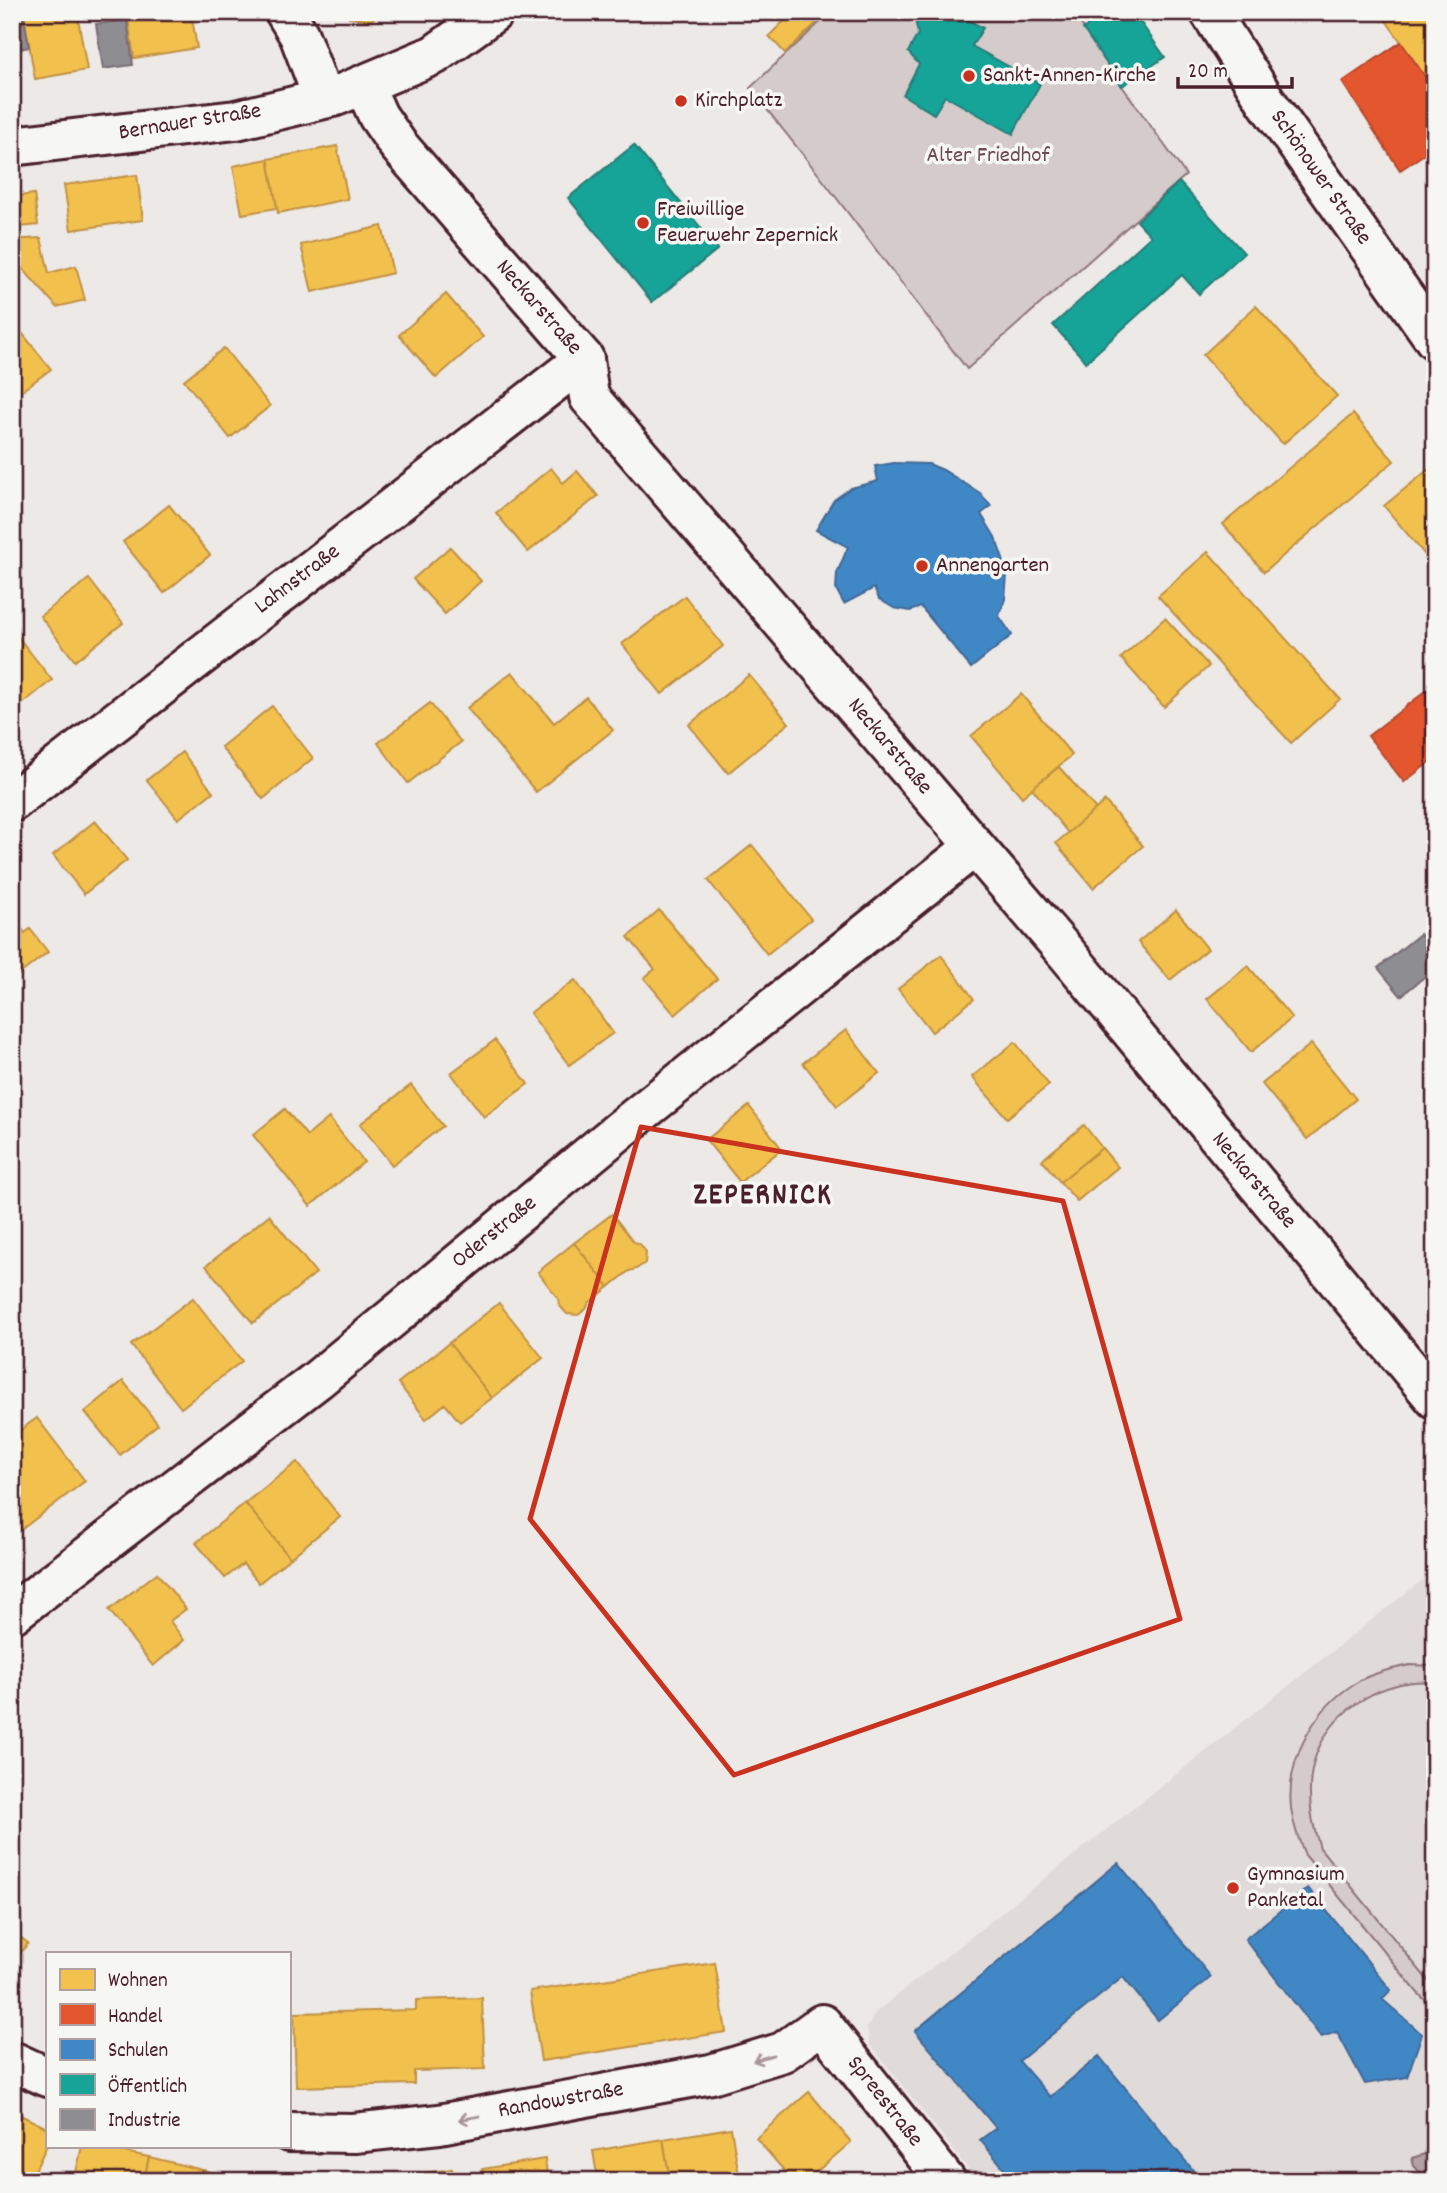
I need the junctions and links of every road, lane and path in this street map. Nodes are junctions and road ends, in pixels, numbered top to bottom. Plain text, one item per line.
1 (285, 12) edge
2 (494, 12) edge
3 (1210, 12) edge
4 (364, 85) junction
5 (323, 98) junction
6 (12, 146) edge
7 (1435, 340) edge
8 (584, 359) junction
9 (12, 802) edge
10 (974, 847) junction
11 (1435, 1399) edge
12 (12, 1614) edge
13 (822, 2024) joint
14 (12, 2062) edge
15 (46, 2077) edge
16 (290, 2132) edge
17 (946, 2181) edge

1 - 5 street
2 - 4 street, Bernauer Straße
3 - 7 street, Schönower Straße
4 - 5 street, Bernauer Straße
4 - 8 street, Neckarstraße
5 - 6 street, Bernauer Straße
8 - 9 street, Lahnstraße
8 - 10 street, Neckarstraße
10 - 11 street, Neckarstraße
10 - 12 street, Oderstraße
13 -> 16 street, Randowstraße
13 - 17 street, Spreestraße
14 - 15 street

